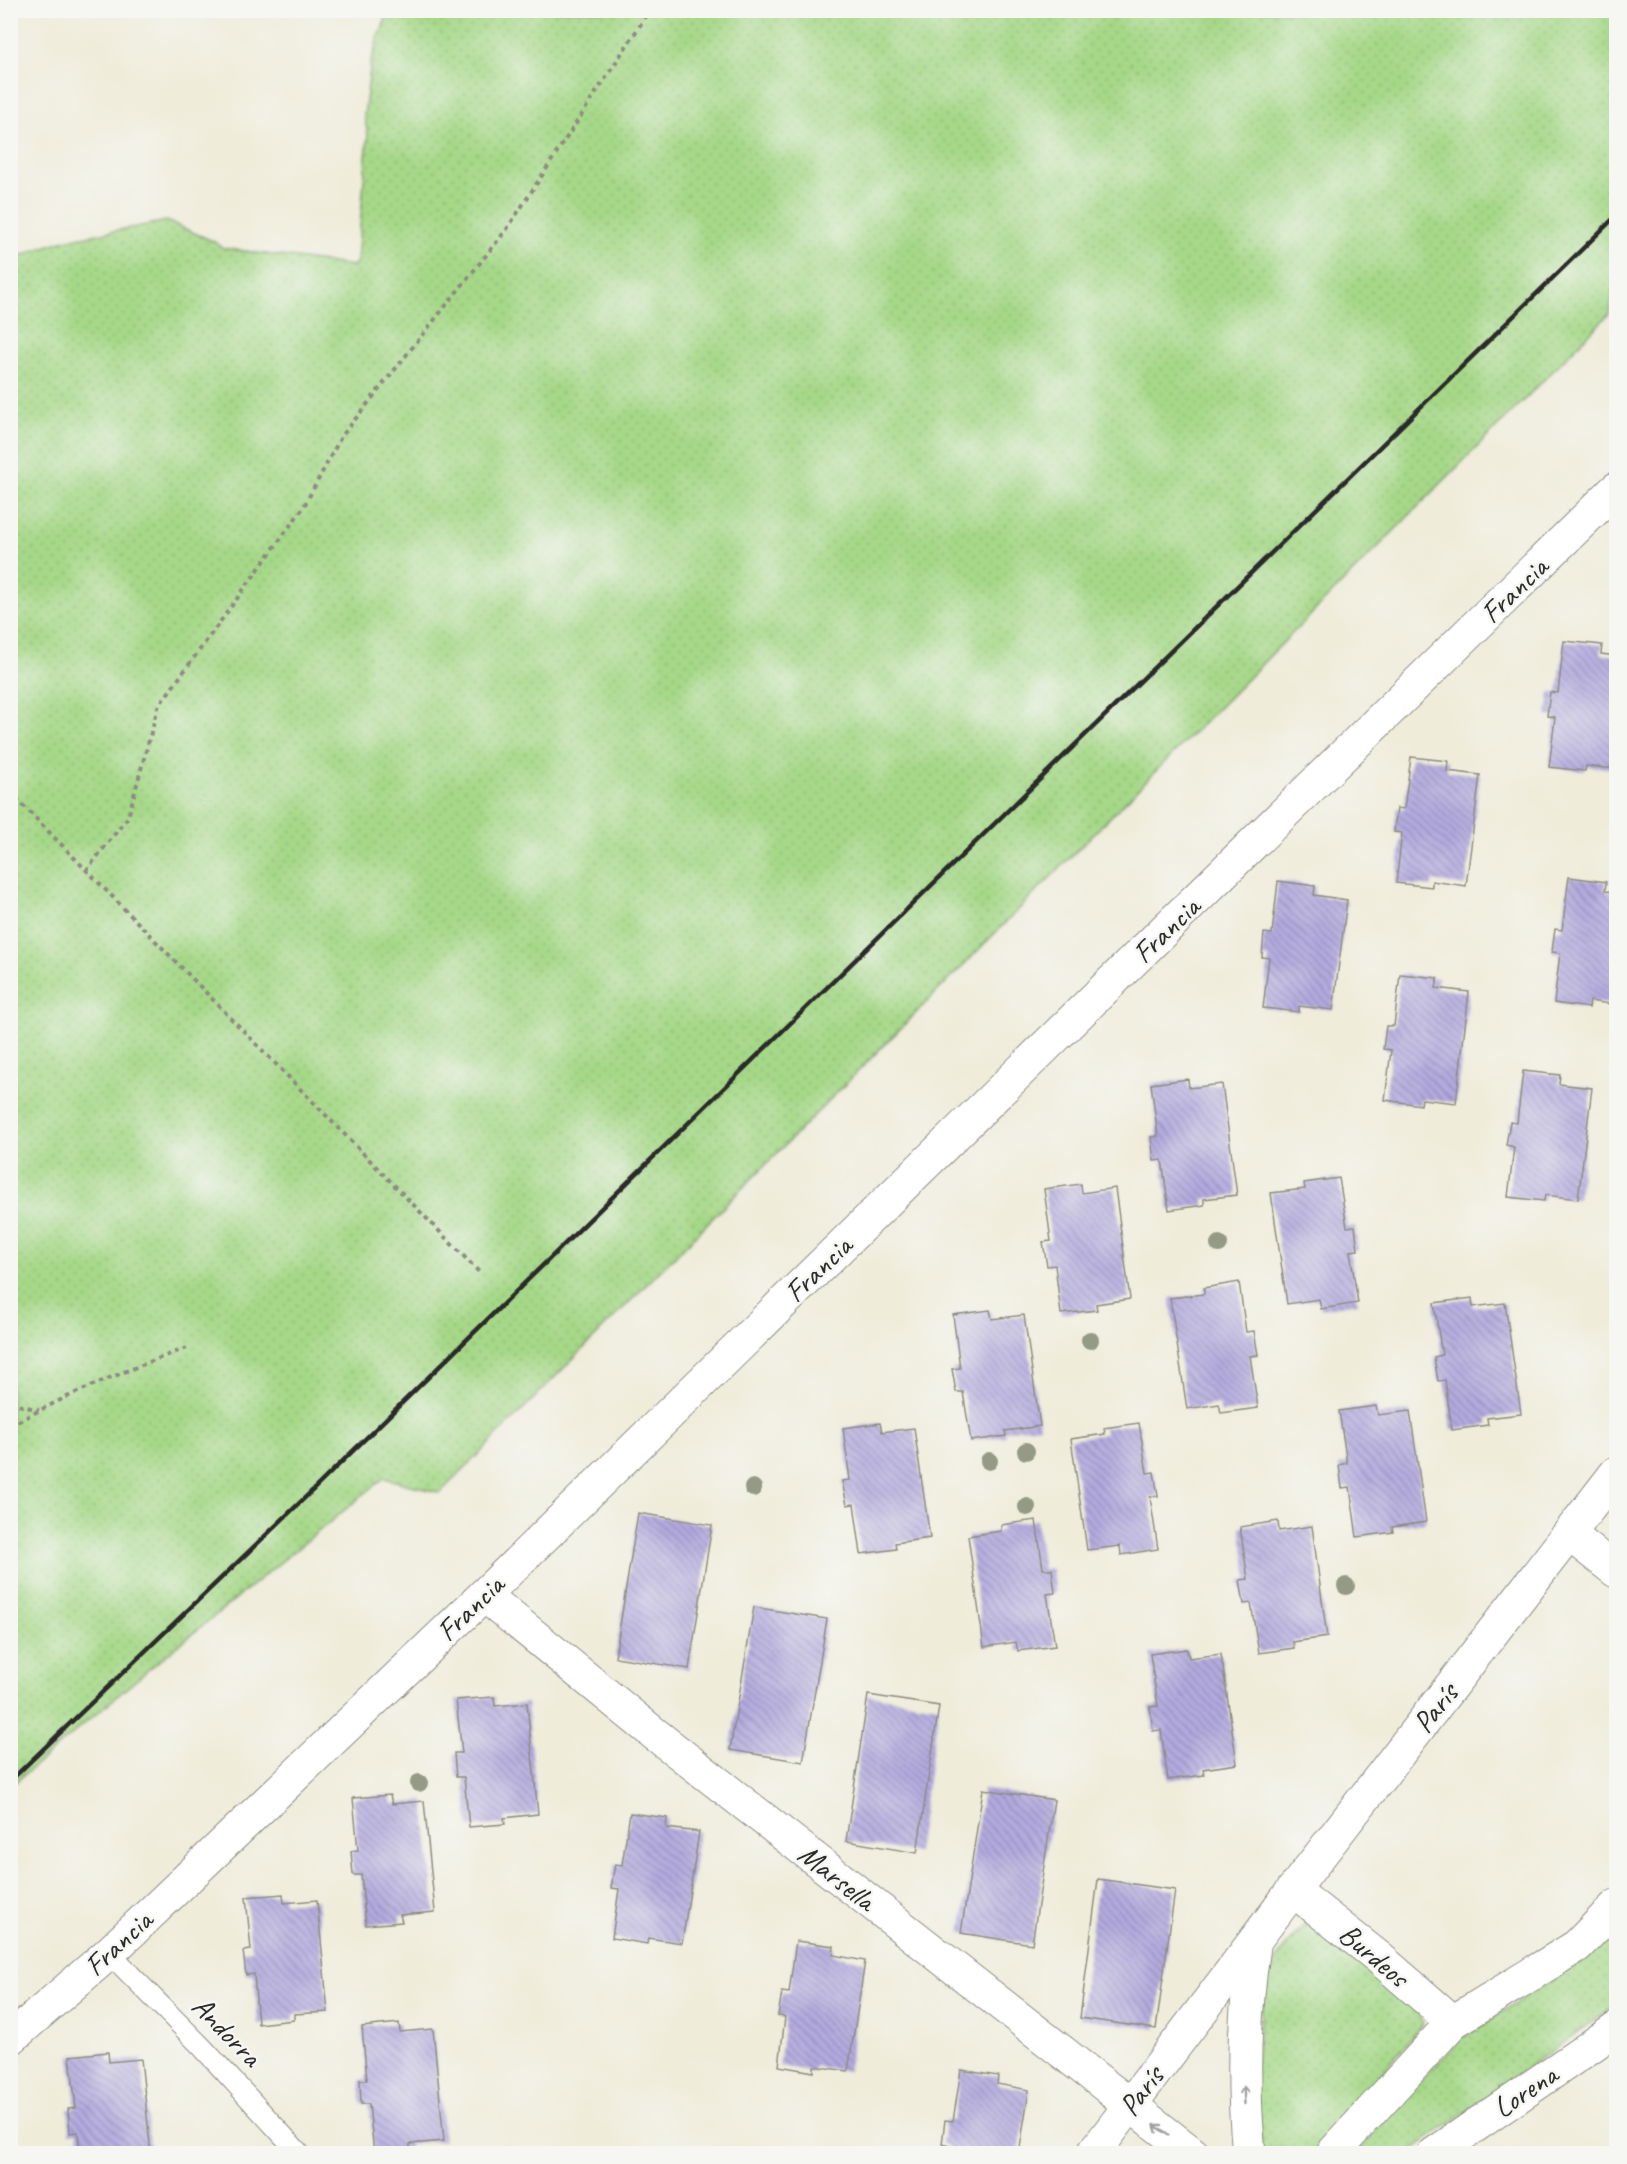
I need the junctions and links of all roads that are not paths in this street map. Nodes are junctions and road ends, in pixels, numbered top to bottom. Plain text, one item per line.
1 (1616, 490) edge
2 (1617, 1473) edge
3 (1569, 1534) junction
4 (1617, 1571) edge
5 (484, 1595) junction
6 (1293, 1890) junction
7 (1617, 1905) edge
8 (1254, 1943) junction
9 (109, 1953) junction
10 (1453, 2022) junction
11 (1617, 2029) edge
12 (10, 2039) edge
13 (1130, 2106) junction
14 (300, 2154) edge
15 (1093, 2154) edge
16 (1193, 2154) edge
17 (1249, 2154) edge
18 (1332, 2154) edge
19 (1434, 2154) edge

1 - 5 street, Francia
2 - 3 street, París
3 - 4 street
3 - 6 street, París
5 - 9 street, Francia
5 - 13 street, Marsella
6 - 8 street, París
6 - 10 street, Burdeos
7 - 10 street
8 - 13 street, París
17 -> 8 street, París
9 - 12 street, Francia
9 - 14 lane, Andorra
10 - 18 street
11 - 19 street, Lorena
13 - 15 street, París
16 -> 13 street, Marsella

